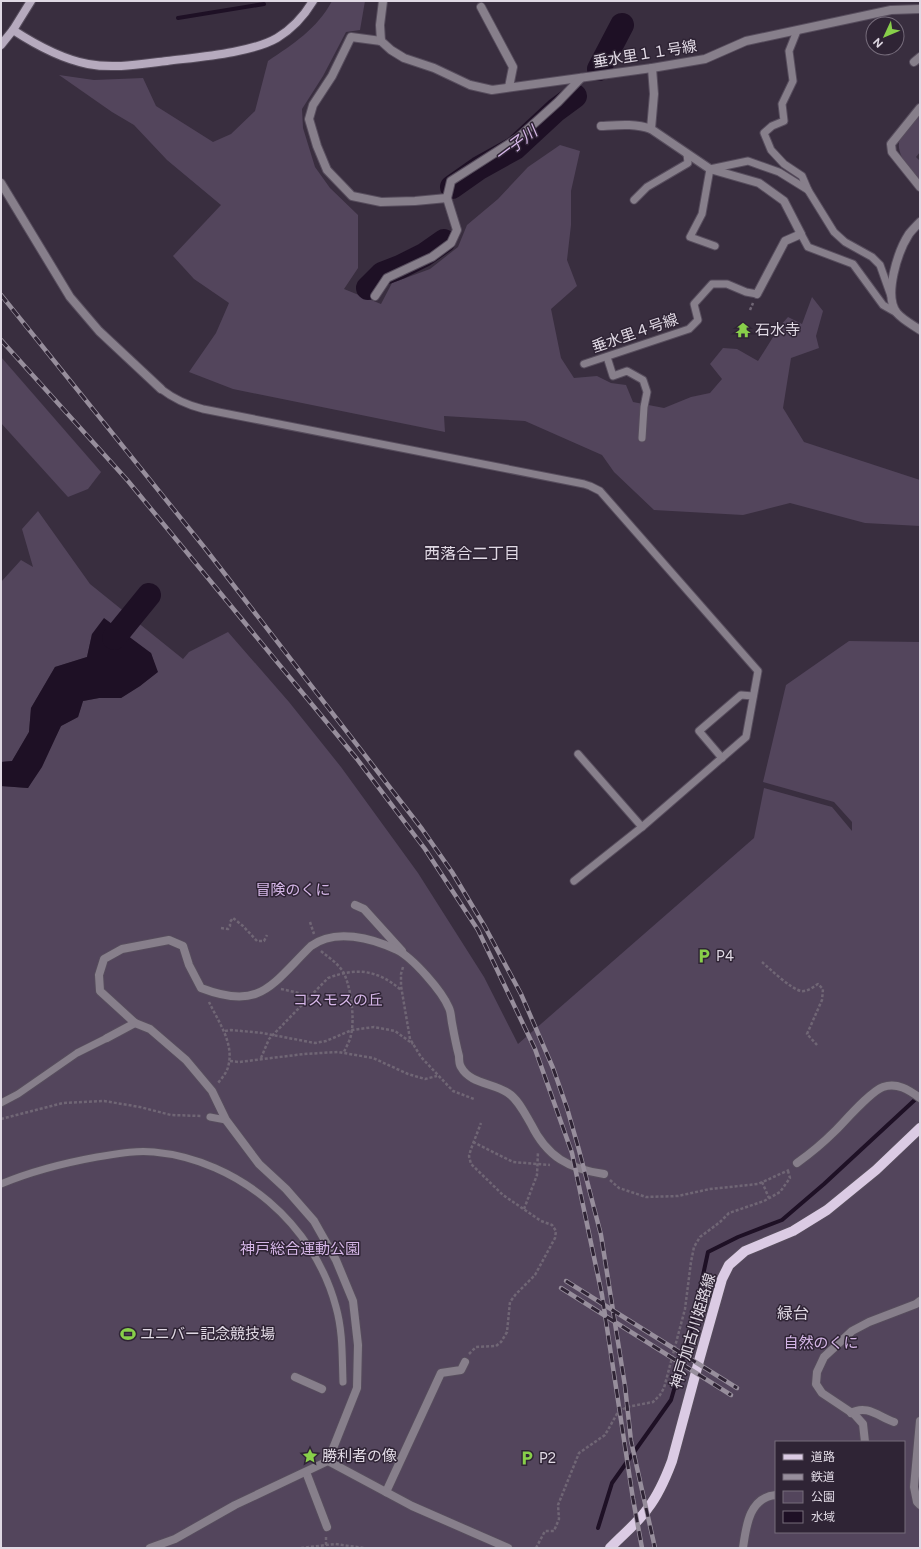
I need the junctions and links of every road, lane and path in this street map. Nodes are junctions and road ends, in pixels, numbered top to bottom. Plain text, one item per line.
1 (31, 1) edge
2 (313, 1) edge
3 (382, 1) edge
4 (481, 7) dead end
5 (920, 10) edge
6 (13, 30) junction
7 (797, 31) junction
8 (381, 41) junction
9 (1, 45) edge
10 (652, 68) junction
11 (581, 78) junction
12 (509, 87) junction
13 (920, 108) edge
14 (602, 126) dead end
15 (650, 129) junction
16 (687, 154) junction
17 (710, 169) junction
18 (1, 183) edge
19 (920, 187) edge
20 (808, 190) junction
21 (447, 198) junction
22 (634, 200) dead end
23 (920, 222) edge
24 (801, 234) junction
25 (715, 246) dead end
26 (757, 294) joint
27 (375, 296) dead end
28 (891, 296) junction
29 (897, 313) junction
30 (920, 330) edge
31 (607, 357) junction
32 (584, 364) dead end
33 (161, 389) joint
34 (642, 438) dead end
35 (753, 696) junction
36 (578, 754) dead end
37 (722, 758) junction
38 (642, 827) junction
39 (574, 881) dead end
40 (355, 905) dead end
41 (221, 928) dead end
42 (268, 935) dead end
43 (309, 948) junction
44 (408, 958) junction
45 (762, 962) dead end
46 (343, 974) junction
47 (269, 987) junction
48 (201, 988) junction
49 (401, 990) junction
50 (310, 997) junction
51 (135, 1024) junction
52 (352, 1030) junction
53 (225, 1032) junction
54 (273, 1035) junction
55 (108, 1038) joint
56 (412, 1044) junction
57 (817, 1045) dead end
58 (344, 1052) junction
59 (260, 1059) junction
60 (230, 1061) junction
61 (437, 1076) junction
62 (212, 1091) junction
63 (920, 1098) edge
64 (474, 1099) dead end
65 (1, 1103) edge
66 (210, 1117) joint
67 (1, 1119) edge
68 (226, 1120) junction
69 (481, 1123) dead end
70 (920, 1128) edge
71 (473, 1142) junction
72 (541, 1142) junction
73 (797, 1163) dead end
74 (538, 1164) junction
75 (568, 1165) junction
76 (604, 1174) joint
77 (762, 1182) junction
78 (1, 1184) edge
79 (769, 1198) junction
80 (524, 1210) junction
81 (920, 1301) edge
82 (464, 1362) joint
83 (295, 1377) dead end
84 (343, 1382) dead end
85 (322, 1389) dead end
86 (851, 1413) junction
87 (920, 1421) edge
88 (894, 1422) dead end
89 (864, 1441) edge
90 (328, 1461) junction
91 (306, 1472) junction
92 (386, 1492) junction
93 (775, 1495) edge
94 (920, 1505) edge
95 (326, 1527) dead end
96 (169, 1545) edge
97 (150, 1548) edge
98 (301, 1548) edge
99 (364, 1548) edge
100 (508, 1548) edge
101 (536, 1548) edge
102 (610, 1548) edge
103 (743, 1548) edge

1 - 6 street
2 - 6 street
3 - 8 street
4 - 12 street
5 - 7 street, 垂水里１１号線
6 - 9 street
7 - 10 street, 垂水里１１号線
7 - 20 lane
8 - 12 street, 垂水里１１号線
8 - 21 street
10 - 11 street, 垂水里１１号線
10 - 15 street
11 - 12 street, 垂水里１１号線
11 - 21 street
13 - 19 street
14 - 15 street
15 - 16 street
16 - 17 street
16 - 22 lane
17 - 20 lane
17 - 24 street
17 - 25 lane
18 - 33 street
20 - 28 lane
21 - 27 street
23 - 28 street
24 - 26 street
24 - 29 lane
26 - 31 lane, 垂水里４号線
28 - 29 street
29 - 30 street
31 - 32 lane, 垂水里４号線
31 - 34 lane
33 - 35 lane
35 - 37 lane
35 - 37 lane
36 - 38 lane
37 - 38 lane
38 - 39 lane
40 - 44 street
41 - 42 path
43 - 44 street
43 - 46 path
43 - 47 street
44 - 49 path
44 - 72 street
45 - 57 path
46 - 49 path
46 - 50 path
46 - 52 path
47 - 48 street
47 - 50 path
48 - 51 street
48 - 53 path
49 - 56 path
50 - 54 path
51 - 55 street
51 - 62 street
52 - 54 path
52 - 56 path
52 - 58 path
53 - 54 path
53 - 60 path
54 - 59 path
55 - 65 lane
56 - 61 path
58 - 59 path
58 - 61 path
59 - 60 path
60 - 62 path
61 - 64 path
62 - 68 street
63 - 73 street
66 - 67 path
66 - 68 lane
68 - 90 street
69 - 71 path
70 - 102 main road, 神戸加古川姫路線
71 - 74 path
71 - 80 path
72 - 74 path
72 - 75 street
74 - 75 path
74 - 80 path
75 - 76 street
76 - 77 path
77 - 79 path
77 - 79 path
78 - 84 lane
79 - 101 path
80 - 82 path
81 - 86 street
82 - 92 street
83 - 85 street
86 - 88 street
86 - 89 street
87 - 94 street
90 - 91 street
90 - 92 street
91 - 95 street
91 - 96 street
92 - 100 street
93 - 103 street
96 - 97 street
98 - 99 path

